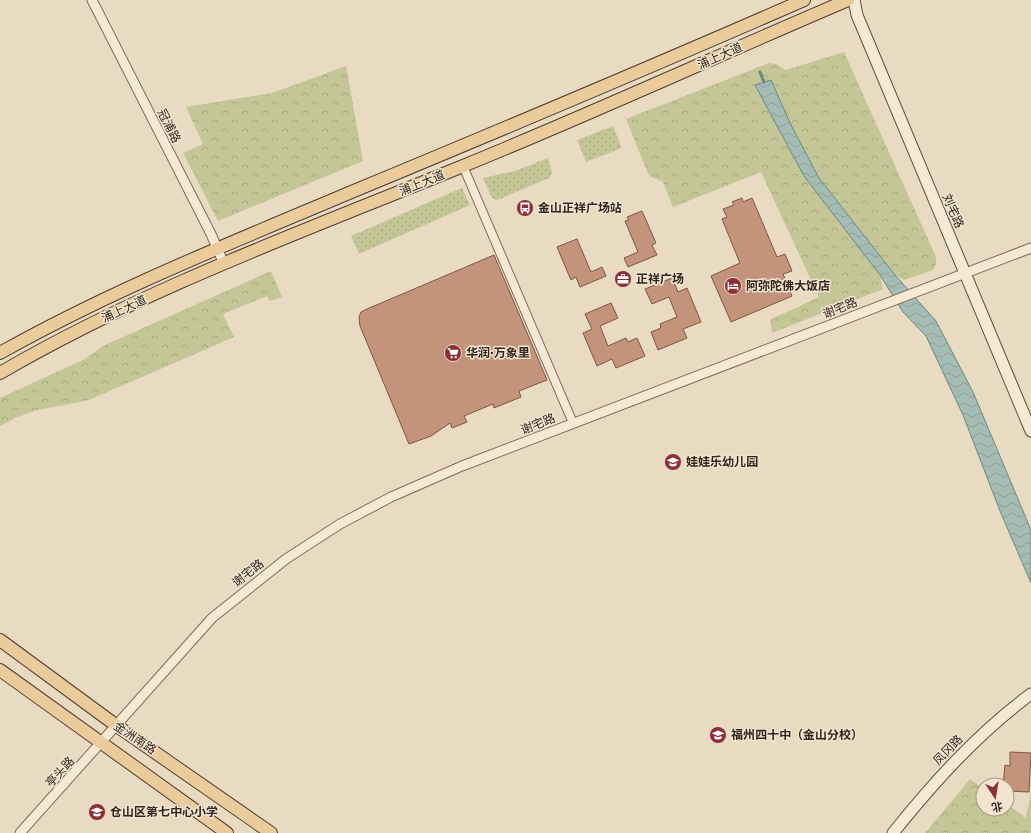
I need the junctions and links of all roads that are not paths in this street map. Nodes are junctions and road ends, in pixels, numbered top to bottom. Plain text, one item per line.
1 (92, 0) edge
2 (804, 0) edge
3 (848, 0) edge
4 (854, 0) edge
5 (463, 166) junction
6 (218, 248) junction
7 (1031, 248) edge
8 (224, 264) junction
9 (965, 273) junction
10 (0, 353) edge
11 (0, 373) edge
12 (574, 423) junction
13 (1031, 431) edge
14 (0, 640) edge
15 (0, 670) edge
16 (1031, 694) edge
17 (117, 726) junction
18 (102, 742) junction
19 (20, 833) edge
20 (227, 833) edge
21 (271, 833) edge
22 (893, 833) edge

1 - 6 street, 冠浦路
2 - 6 main road, 浦上大道
3 - 5 main road, 浦上大道
4 - 9 main road, 刘宅路
5 - 8 main road, 浦上大道
5 - 12 street
6 - 8 street, 冠浦路
6 - 10 main road, 浦上大道
7 - 9 street, 谢宅路
8 - 11 main road, 浦上大道
9 - 12 street, 谢宅路
9 - 13 main road, 刘宅路
12 - 17 street, 谢宅路
14 - 17 main road, 金洲南路
15 - 18 main road, 金洲南路
16 - 22 main road, 凤冈路
17 - 18 street, 亭头路
17 - 21 main road, 金洲南路
18 - 19 street, 亭头路
18 - 20 main road, 金洲南路

